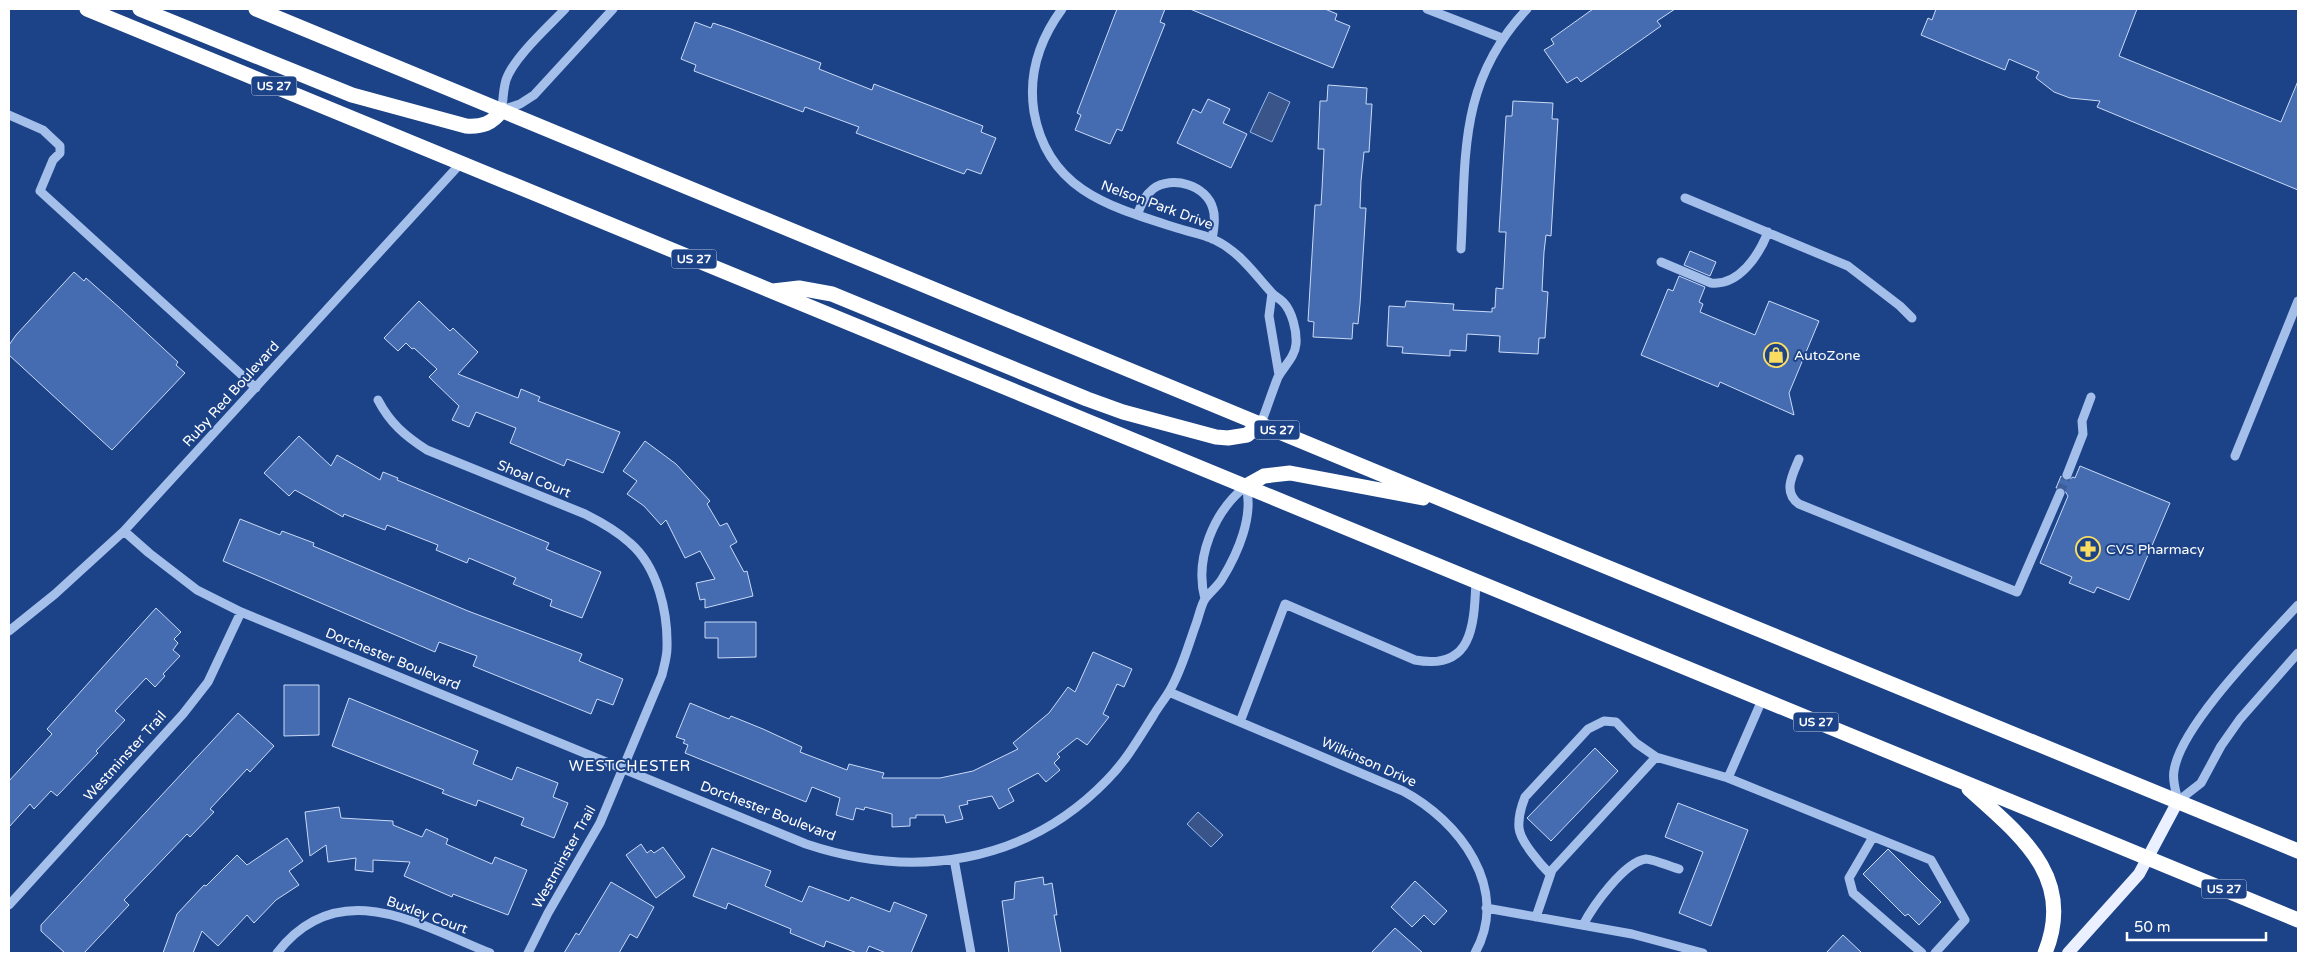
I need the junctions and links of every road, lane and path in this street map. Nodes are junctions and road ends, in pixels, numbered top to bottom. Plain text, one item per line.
1 (87, 9) edge
2 (140, 9) edge
3 (256, 9) edge
4 (565, 9) edge
5 (613, 9) edge
6 (1062, 9) edge
7 (1427, 9) edge
8 (1527, 9) edge
9 (1502, 38) junction
10 (502, 110) junction
11 (9, 115) edge
12 (461, 163) junction
13 (1685, 198) dead end
14 (1137, 215) junction
15 (1768, 232) junction
16 (1212, 239) junction
17 (1461, 250) dead end
18 (1660, 262) dead end
19 (773, 291) junction
20 (1272, 293) junction
21 (2298, 301) edge
22 (1912, 318) dead end
23 (1279, 375) junction
24 (256, 388) junction
25 (2091, 397) dead end
26 (378, 400) dead end
27 (1261, 423) junction
28 (2235, 456) dead end
29 (1799, 459) dead end
30 (2067, 475) tunnel mouth
31 (1246, 486) junction
32 (2060, 493) tunnel mouth
33 (1452, 503) junction
34 (124, 531) junction
35 (1476, 581) junction
36 (1205, 599) junction
37 (662, 602) joint
38 (2298, 605) edge
39 (241, 612) junction
40 (9, 631) edge
41 (2298, 653) edge
42 (1169, 692) junction
43 (1762, 700) junction
44 (1240, 722) junction
45 (1656, 757) junction
46 (623, 768) junction
47 (1728, 778) junction
48 (1960, 782) junction
49 (2178, 801) junction
50 (1873, 837) junction
51 (2298, 850) edge
52 (2149, 858) junction
53 (954, 859) junction
54 (1679, 869) dead end
55 (1550, 874) junction
56 (9, 905) edge
57 (1486, 908) junction
58 (1536, 917) junction
59 (2298, 920) edge
60 (1582, 925) junction
61 (277, 953) edge
62 (490, 953) edge
63 (528, 953) edge
64 (971, 953) edge
65 (1475, 953) edge
66 (1703, 953) edge
67 (1922, 953) edge
68 (1935, 953) edge
69 (2045, 953) edge
70 (2068, 953) edge

1 - 12 highway, US 27
2 - 10 highway
3 - 10 highway, US 27
4 - 10 street
5 - 10 street
6 - 14 street, Nelson Park Drive
7 - 9 street
8 - 9 street
9 - 17 street
10 - 27 highway, US 27
11 - 24 street
12 - 19 highway, US 27
12 - 24 street, Ruby Red Boulevard
13 - 15 street
14 - 16 street, Nelson Park Drive
14 - 16 street
15 - 18 street
15 - 22 street
16 - 20 street, Nelson Park Drive
19 - 27 highway
19 - 31 highway, US 27
20 - 23 street
20 - 23 street, Nelson Park Drive
21 - 28 street
23 - 27 street
24 - 34 street, Ruby Red Boulevard
25 - 30 street
26 - 37 street, Shoal Court
27 - 33 highway, US 27
29 - 32 street
31 - 33 highway
31 - 35 highway, US 27
31 - 36 street, Dorchester Boulevard
31 - 36 street
33 - 49 highway, US 27
34 - 39 street, Dorchester Boulevard
34 - 40 street, Ruby Red Boulevard
35 - 43 highway, US 27
35 - 44 street
36 - 42 street, Dorchester Boulevard
37 - 46 street, Westminster Trail
38 - 49 street
39 - 46 street, Dorchester Boulevard
39 - 56 street, Westminster Trail
41 - 49 street
42 - 44 street, Wilkinson Drive
42 - 53 street, Dorchester Boulevard
43 - 47 street
43 - 48 highway, US 27
44 - 57 street, Wilkinson Drive
45 - 47 street
45 - 55 street
45 - 55 street
46 - 53 street, Dorchester Boulevard
46 - 63 street, Westminster Trail
47 - 50 street
48 - 52 highway, US 27
48 - 69 highway
49 - 51 highway, US 27
49 - 52 main road
50 - 67 street
50 - 68 street
52 - 59 highway, US 27
52 - 70 main road
53 - 64 street
54 - 60 street
55 - 58 street
57 - 58 street
57 - 65 street, Wilkinson Drive
58 - 60 street
60 - 66 street
61 - 62 street, Buxley Court

